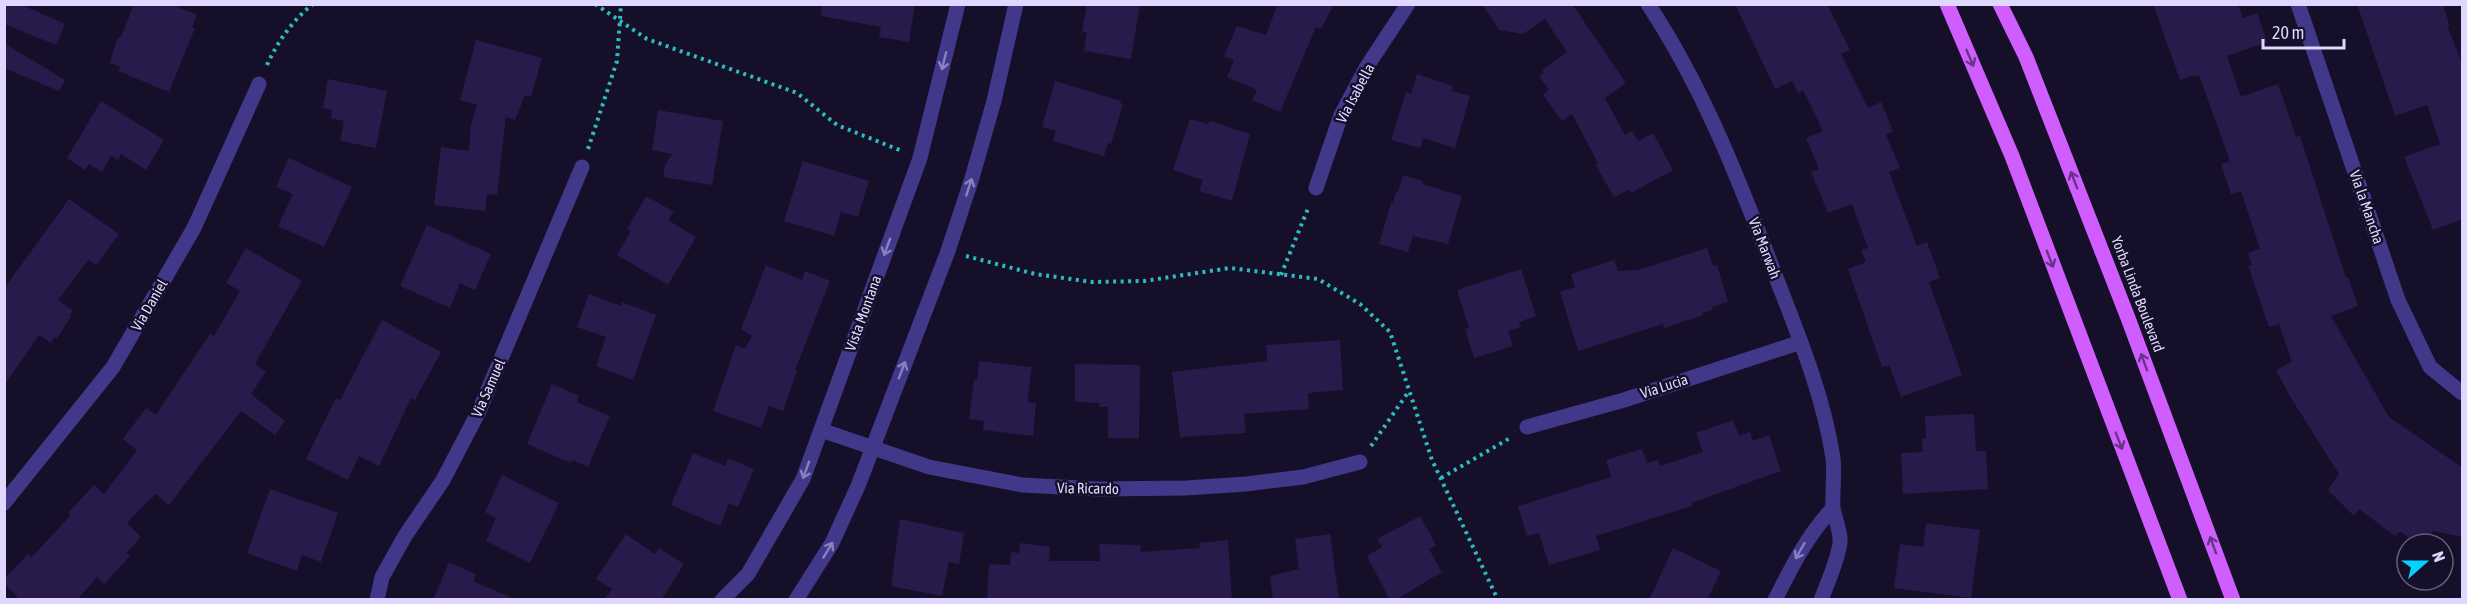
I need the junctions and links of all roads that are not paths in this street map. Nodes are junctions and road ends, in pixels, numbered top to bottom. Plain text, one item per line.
1 (958, 4) edge
2 (1016, 4) edge
3 (1408, 4) edge
4 (1648, 4) edge
5 (1947, 4) edge
6 (2000, 4) edge
7 (2298, 4) edge
8 (259, 84) road end
9 (582, 167) road end
10 (1316, 188) road end
11 (1801, 342) junction
12 (2463, 393) edge
13 (1527, 427) road end
14 (820, 430) junction
15 (872, 448) junction
16 (1360, 462) road end
17 (4, 503) edge
18 (1833, 508) junction
19 (376, 600) edge
20 (722, 600) edge
21 (796, 600) edge
22 (1775, 600) edge
23 (1821, 600) edge
24 (2180, 600) edge
25 (2233, 600) edge

1 -> 14 street, Vista Montana
15 -> 2 street
3 - 10 street, Via Isabella
4 - 11 street, Via Marwah
5 -> 24 main road
25 -> 6 main road, Yorba Linda Boulevard
7 - 12 street, Via la Mancha
8 - 17 street, Via Daniel
9 - 19 street, Via Samuel
11 - 13 street, Via Lucia
11 - 18 street, Via Marwah
14 - 15 street, Via Ricardo
14 -> 20 street, Vista Montana
15 - 16 street, Via Ricardo
21 -> 15 street
18 -> 22 street
18 - 23 street, Via Marwah

